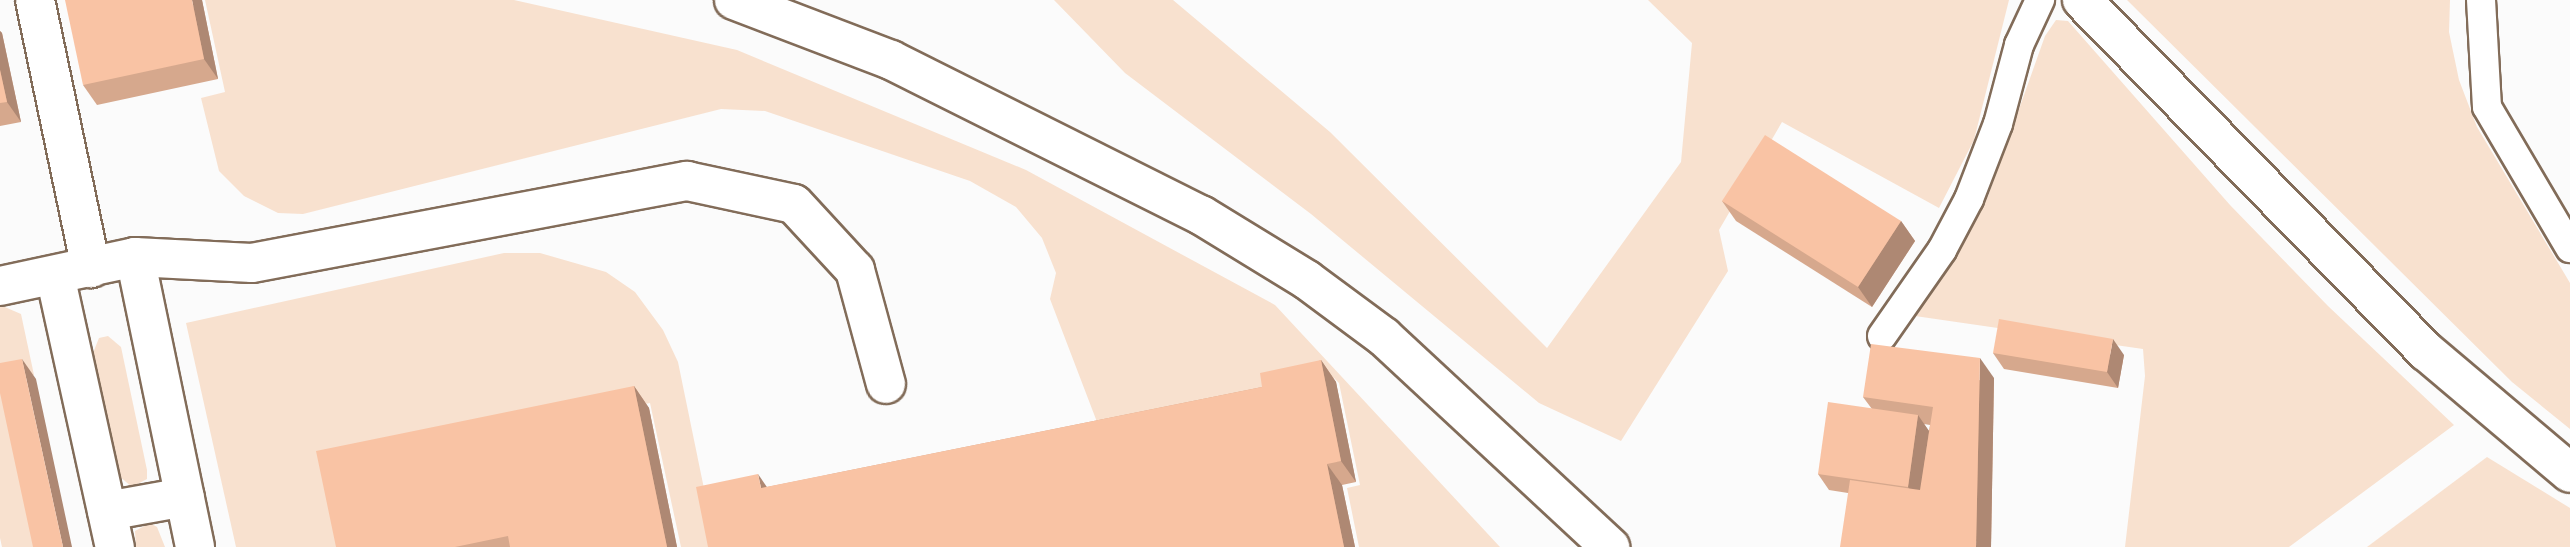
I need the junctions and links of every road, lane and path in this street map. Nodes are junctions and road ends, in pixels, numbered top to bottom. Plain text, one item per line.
1 (35, 0) edge
2 (734, 0) edge
3 (2040, 0) edge
4 (2082, 0) edge
5 (2481, 0) edge
6 (2570, 248) edge
7 (135, 257) junction
8 (73, 272) junction
9 (0, 286) edge
10 (1882, 336) dead end
11 (886, 384) dead end
12 (2570, 473) edge
13 (185, 497) junction
14 (111, 529) edge
15 (195, 547) edge
16 (1610, 547) edge

1 - 8 street
2 - 16 street
3 - 10 lane
4 - 12 street
5 - 6 lane
7 - 8 street
7 - 11 street
7 - 13 street
8 - 9 street
8 - 14 street
13 - 14 street
13 - 15 street

